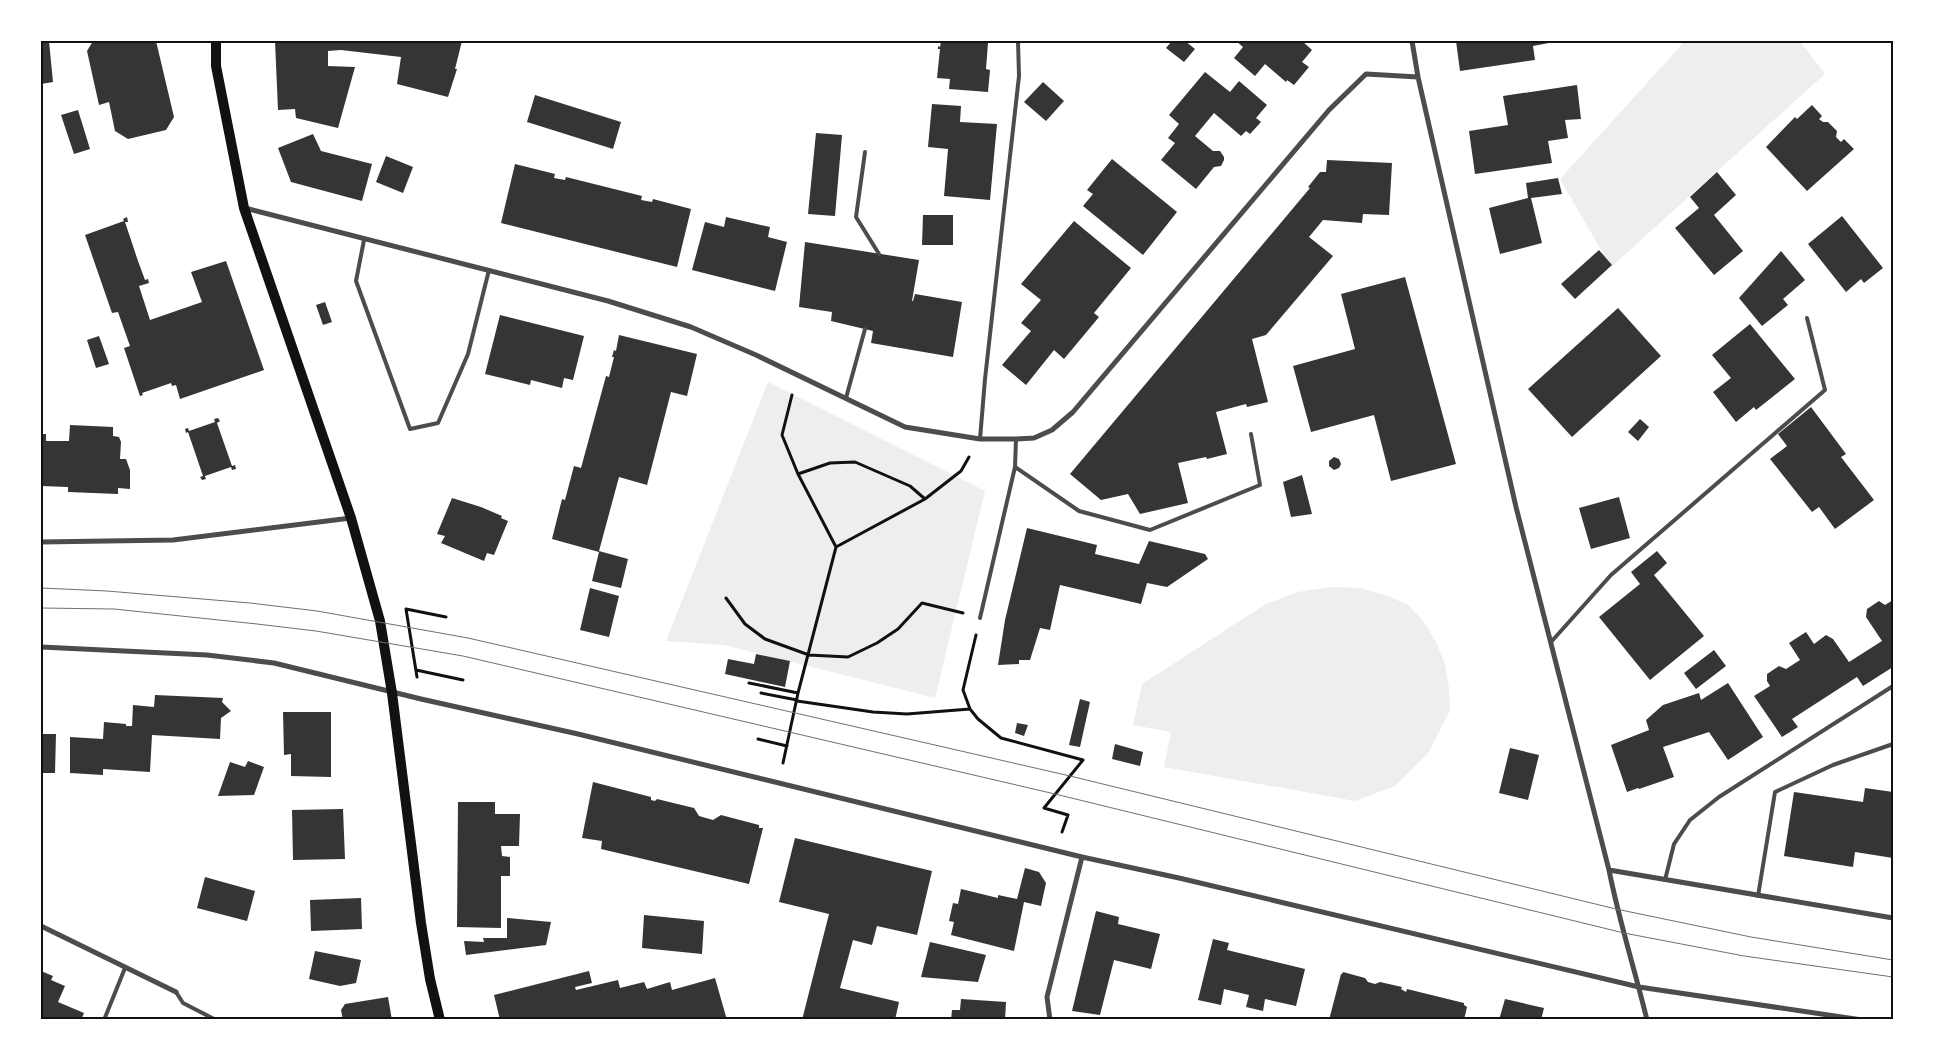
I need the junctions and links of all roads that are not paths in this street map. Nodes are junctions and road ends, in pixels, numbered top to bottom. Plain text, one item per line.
1 (216, 41) edge
2 (1018, 41) edge
3 (1412, 41) edge
4 (1418, 77) junction
5 (865, 152) dead end
6 (244, 208) junction
7 (364, 240) junction
8 (879, 254) dead end
9 (489, 270) junction
10 (1807, 318) dead end
11 (865, 329) dead end
12 (846, 398) junction
13 (1251, 434) dead end
14 (980, 439) junction
15 (1016, 439) junction
16 (1015, 467) junction
17 (351, 518) junction
18 (41, 542) edge
19 (980, 618) road end
20 (1551, 642) junction
21 (41, 648) edge
22 (1893, 686) edge
23 (392, 693) junction
24 (1893, 744) edge
25 (1082, 857) junction
26 (1608, 870) junction
27 (1665, 880) junction
28 (1758, 896) junction
29 (1893, 918) edge
30 (41, 926) edge
31 (126, 968) junction
32 (1639, 987) junction
33 (176, 992) joint
34 (104, 1020) edge
35 (216, 1020) edge
36 (440, 1020) edge
37 (1050, 1020) edge
38 (1647, 1020) edge
39 (1862, 1020) edge

1 - 6 main road
2 - 14 lane
3 - 4 street
4 - 15 street
4 - 20 street
5 - 8 lane
6 - 7 street
6 - 17 main road
7 - 9 street
7 - 9 lane
9 - 12 street
10 - 20 lane
11 - 12 lane
12 - 14 street
13 - 16 lane
14 - 15 street
15 - 16 lane
16 - 19 lane
17 - 18 street
17 - 23 main road
20 - 26 street
21 - 23 street
22 - 27 lane
23 - 25 street
23 - 36 main road
24 - 28 lane
25 - 32 street
25 - 37 street
26 - 27 street
26 - 32 street
27 - 28 street
28 - 29 street
30 - 31 street
31 - 33 street
31 - 34 lane
32 - 38 street
32 - 39 street
33 - 35 lane

